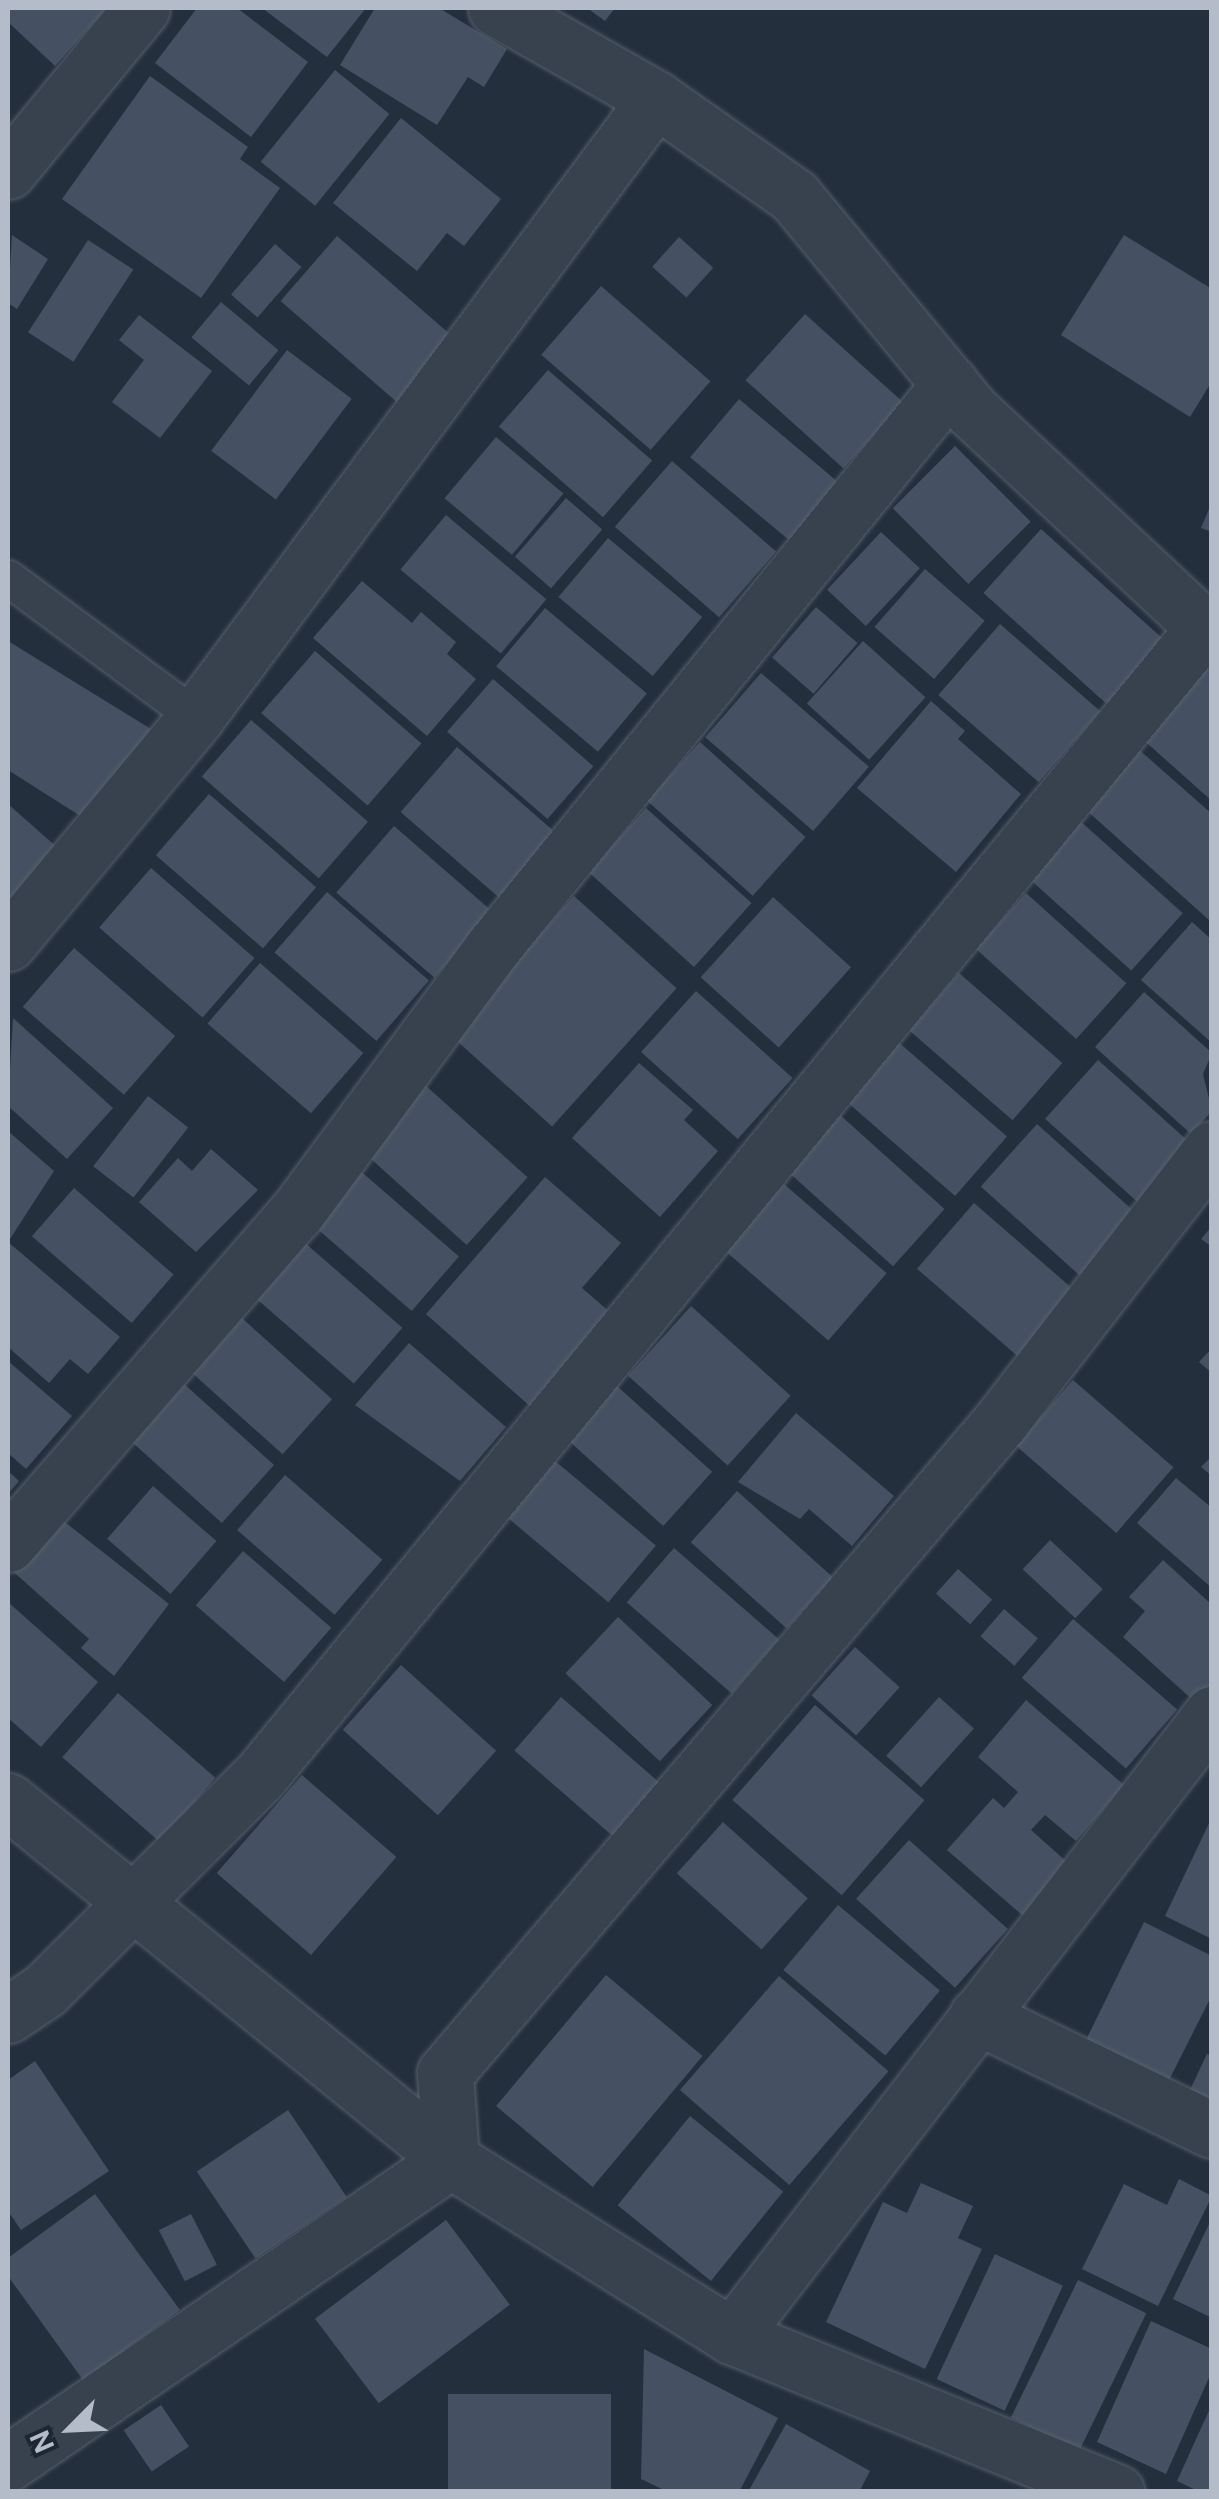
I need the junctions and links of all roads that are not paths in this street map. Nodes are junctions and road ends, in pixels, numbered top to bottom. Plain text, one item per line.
1 (142, 8) edge
2 (496, 8) edge
3 (656, 100) junction
4 (8, 170) edge
5 (950, 384) junction
6 (8, 578) edge
7 (1208, 631) edge
8 (196, 716) junction
9 (8, 943) edge
10 (1212, 1150) edge
11 (8, 1544) edge
12 (1205, 1734) edge
13 (8, 1801) edge
14 (130, 1904) junction
15 (8, 2015) edge
16 (978, 2016) junction
17 (1212, 2130) edge
18 (451, 2160) junction
19 (732, 2336) junction
20 (8, 2463) edge
21 (1116, 2492) edge

1 - 4 street
2 - 3 street
3 - 5 street
3 - 8 street
5 - 7 street
5 - 11 street
6 - 8 lane
7 - 14 street
8 - 9 street
10 - 18 street
12 - 16 street
13 - 14 street
14 - 15 street
14 - 18 street
16 - 17 street
16 - 19 street
18 - 19 street
18 - 20 street
19 - 21 street

